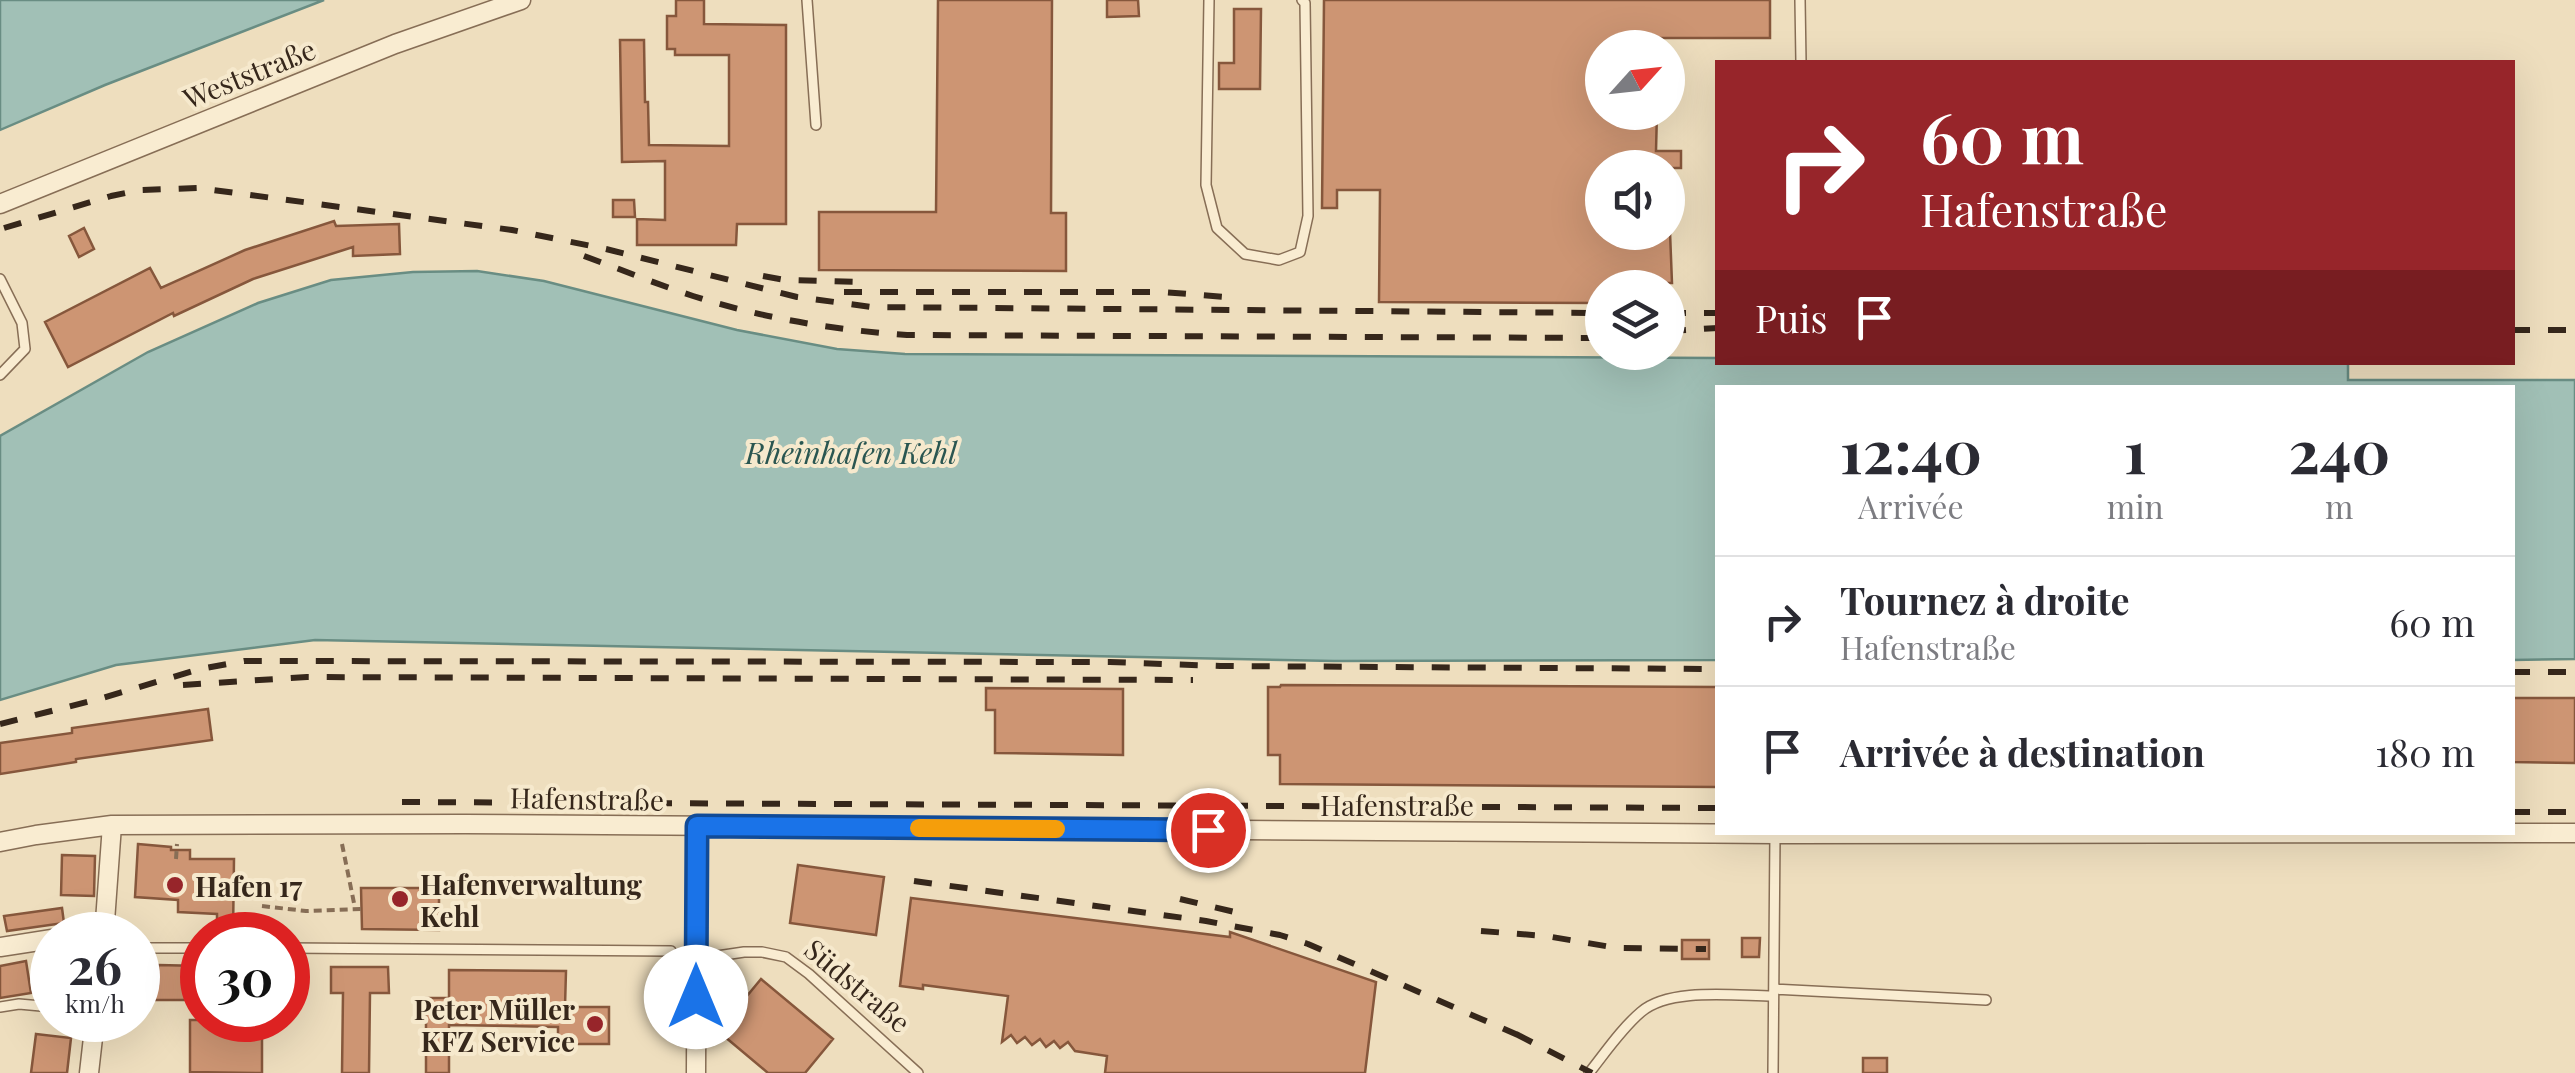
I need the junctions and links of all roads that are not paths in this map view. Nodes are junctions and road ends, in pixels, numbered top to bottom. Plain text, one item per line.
1 (520, 0) edge
2 (807, 0) edge
3 (1209, 0) edge
4 (1302, 0) edge
5 (1800, 0) edge
6 (1802, 60) edge
7 (816, 125) dead end
8 (0, 204) edge
9 (0, 279) edge
10 (0, 375) edge
11 (112, 825) junction
12 (697, 826) junction
13 (2515, 833) edge
14 (2575, 833) edge
15 (1715, 834) edge
16 (1775, 835) edge
17 (0, 842) edge
18 (106, 912) edge
19 (30, 943) edge
20 (0, 947) edge
21 (310, 948) edge
22 (671, 950) dead end
23 (696, 960) junction
24 (1774, 992) junction
25 (1986, 1000) dead end
26 (30, 1004) edge
27 (0, 1007) edge
28 (93, 1042) edge
29 (89, 1073) edge
30 (696, 1073) edge
31 (918, 1073) edge
32 (1589, 1073) edge
33 (1773, 1073) edge

1 - 8 street, Weststraße
2 - 7 lane
3 - 4 lane
5 - 6 lane
9 - 10 lane
11 - 12 street, Hafenstraße
11 - 17 street, Hafenstraße
11 - 18 street
12 - 15 street, Hafenstraße
12 - 23 street
13 - 14 street, Hafenstraße
16 - 24 lane
19 - 20 street
21 - 22 lane
23 - 30 street
23 - 31 lane, Südstraße
24 - 25 lane
24 - 32 lane
24 - 33 lane
26 - 27 lane
28 - 29 street

